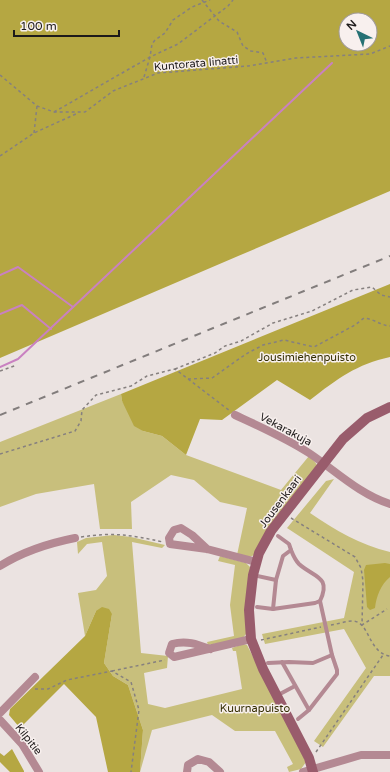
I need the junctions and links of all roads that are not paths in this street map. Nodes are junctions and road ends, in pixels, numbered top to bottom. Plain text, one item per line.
1 (390, 406) edge
2 (236, 415) road end
3 (324, 464) junction
4 (390, 504) edge
5 (278, 536) dead end
6 (75, 538) road end
7 (207, 549) junction
8 (291, 550) junction
9 (256, 562) junction
10 (0, 566) edge
11 (253, 575) junction
12 (276, 580) junction
13 (320, 601) junction
14 (257, 607) dead end
15 (273, 609) junction
16 (251, 639) junction
17 (210, 649) junction
18 (332, 655) junction
19 (282, 662) junction
20 (268, 663) dead end
21 (35, 677) dead end
22 (295, 686) junction
23 (277, 695) junction
24 (309, 710) junction
25 (0, 713) edge
26 (298, 719) dead end
27 (0, 720) edge
28 (390, 755) edge
29 (309, 771) edge
30 (39, 772) edge
31 (187, 772) edge
32 (220, 772) edge

1 - 3 street, Jousenkaari
2 - 3 street, Vekarakuja
3 - 4 street, Vekarakuja
3 - 9 street, Jousenkaari
5 - 8 lane
6 - 10 street
7 - 7 street
7 - 9 street
8 - 12 lane
8 - 13 lane
9 - 11 street, Jousenkaari
11 - 12 lane
11 - 16 street, Jousenkaari
12 - 15 lane
13 - 15 lane
13 - 18 lane
14 - 15 lane
16 - 17 street
16 - 23 street, Jousenkaari
17 - 17 street
18 - 19 lane
18 - 24 lane
19 - 20 lane
19 - 22 lane
21 - 25 street
22 - 23 lane
22 - 24 lane
23 - 29 street, Jousenkaari
24 - 26 lane
27 - 30 street, Kilpitie
28 - 29 street
31 - 32 street

